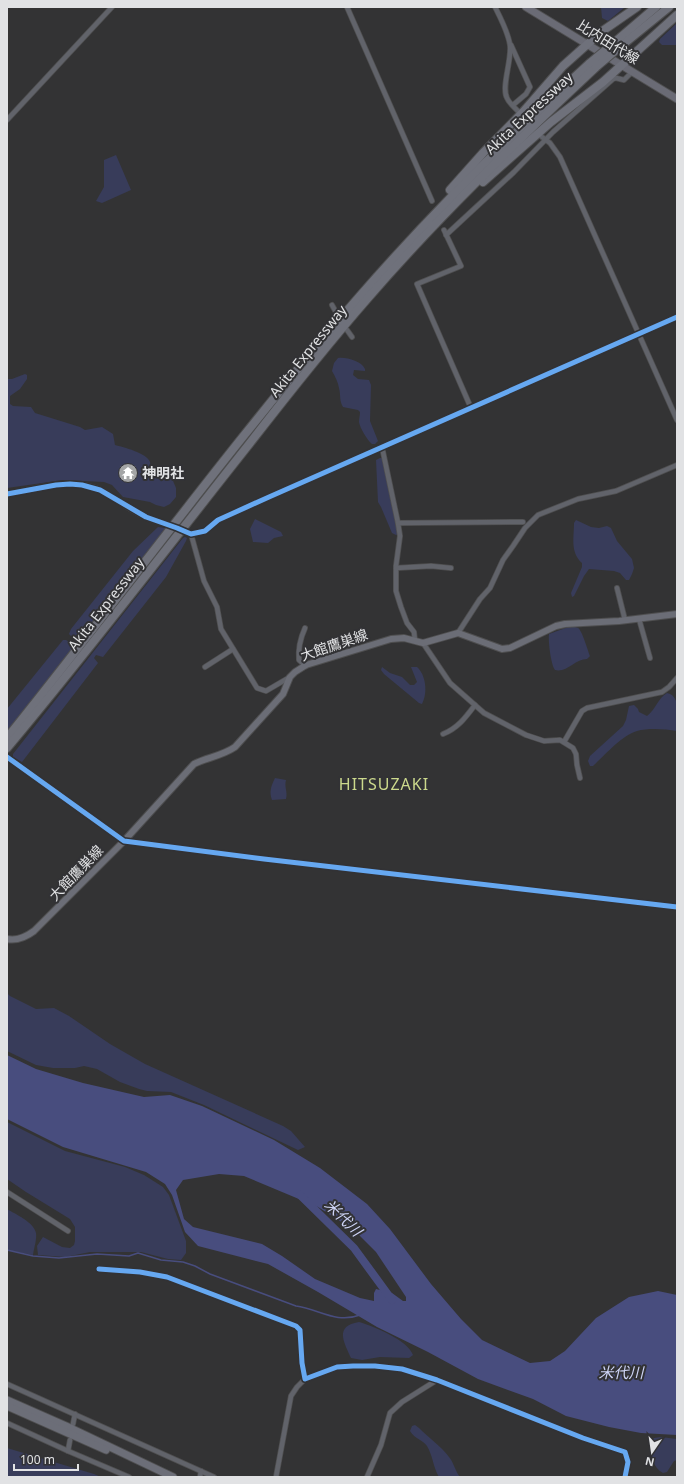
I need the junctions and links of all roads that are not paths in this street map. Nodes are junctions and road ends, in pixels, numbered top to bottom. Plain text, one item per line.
1 (112, 7) edge
2 (347, 7) edge
3 (495, 7) edge
4 (636, 7) edge
5 (656, 7) edge
6 (669, 7) edge
7 (530, 8) edge
8 (677, 15) edge
9 (510, 44) junction
10 (618, 44) junction
11 (586, 45) junction
12 (593, 65) junction
13 (622, 66) junction
14 (632, 72) junction
15 (677, 99) edge
16 (513, 105) junction
17 (519, 112) dead end
18 (7, 120) edge
19 (544, 139) junction
20 (432, 201) dead end
21 (414, 236) junction
22 (390, 273) junction
23 (332, 306) dead end
24 (337, 314) dead end
25 (677, 317) edge
26 (347, 330) dead end
27 (638, 334) junction
28 (352, 337) dead end
29 (471, 408) junction
30 (677, 420) edge
31 (382, 447) junction
32 (677, 465) edge
33 (7, 494) edge
34 (523, 522) dead end
35 (398, 523) junction
36 (169, 525) dead end
37 (396, 568) junction
38 (451, 568) dead end
39 (617, 588) dead end
40 (677, 614) edge
41 (639, 618) junction
42 (625, 620) junction
43 (305, 628) dead end
44 (458, 633) junction
45 (415, 641) junction
46 (423, 643) junction
47 (233, 649) junction
48 (650, 658) dead end
49 (306, 666) junction
50 (205, 667) dead end
51 (290, 677) junction
52 (677, 678) edge
53 (475, 705) junction
54 (443, 734) dead end
55 (7, 738) edge
56 (564, 742) junction
57 (7, 748) edge
58 (12, 761) tunnel mouth
59 (580, 778) dead end
60 (124, 841) junction
61 (677, 907) edge
62 (7, 939) edge
63 (7, 1192) edge
64 (68, 1231) dead end
65 (99, 1269) dead end
66 (305, 1379) junction
67 (437, 1380) junction
68 (7, 1384) edge
69 (7, 1400) edge
70 (7, 1406) edge
71 (75, 1414) junction
72 (7, 1422) edge
73 (73, 1424) dead end
74 (70, 1440) dead end
75 (68, 1451) junction
76 (201, 1471) junction
77 (129, 1477) edge
78 (165, 1477) edge
79 (173, 1477) edge
80 (200, 1477) edge
81 (214, 1477) edge
82 (276, 1477) edge
83 (367, 1477) edge
84 (625, 1477) edge

1 - 18 street
2 - 20 street
3 - 9 street
4 - 11 highway
5 - 10 highway, Akita Expressway
6 - 10 highway, Akita Expressway
7 - 11 main road, 比内田代線
8 - 13 highway
9 - 16 street
9 - 16 street
10 - 12 highway, Akita Expressway, bridge
11 - 13 main road, 比内田代線
11 - 21 highway
12 - 21 highway, Akita Expressway
12 - 22 highway, Akita Expressway
13 - 14 main road, 比内田代線
13 - 22 highway
14 - 15 main road, 比内田代線
14 - 19 street
16 - 17 street
19 - 27 street
19 - 29 street
21 - 55 highway, Akita Expressway
22 - 57 highway, Akita Expressway
23 - 24 street
25 - 27 street
26 - 28 street
27 - 29 street
27 - 30 street
29 - 31 street
31 - 35 street
31 - 47 street
32 - 44 street
33 - 36 street
34 - 35 street
35 - 37 street
37 - 38 street
37 - 45 street
39 - 42 street
40 - 41 main road
41 - 42 main road
41 - 48 street
42 - 44 main road
43 - 49 street
44 - 46 main road, 大館鷹巣線
45 - 46 main road, 大館鷹巣線
45 - 49 main road, 大館鷹巣線
46 - 53 street
47 - 50 street
47 - 51 street
49 - 51 main road, 大館鷹巣線
51 - 60 main road, 大館鷹巣線
52 - 56 street
53 - 54 street
53 - 56 street
56 - 59 street
58 - 60 street
60 - 61 street
60 - 62 main road, 大館鷹巣線
63 - 64 street
65 - 66 street
66 - 67 street
66 - 82 street
67 - 83 street
67 - 84 street
68 - 71 street
69 - 79 highway
70 - 78 highway
71 - 73 street
71 - 76 street
72 - 75 street
74 - 75 street
75 - 77 street
76 - 80 street
76 - 81 street

